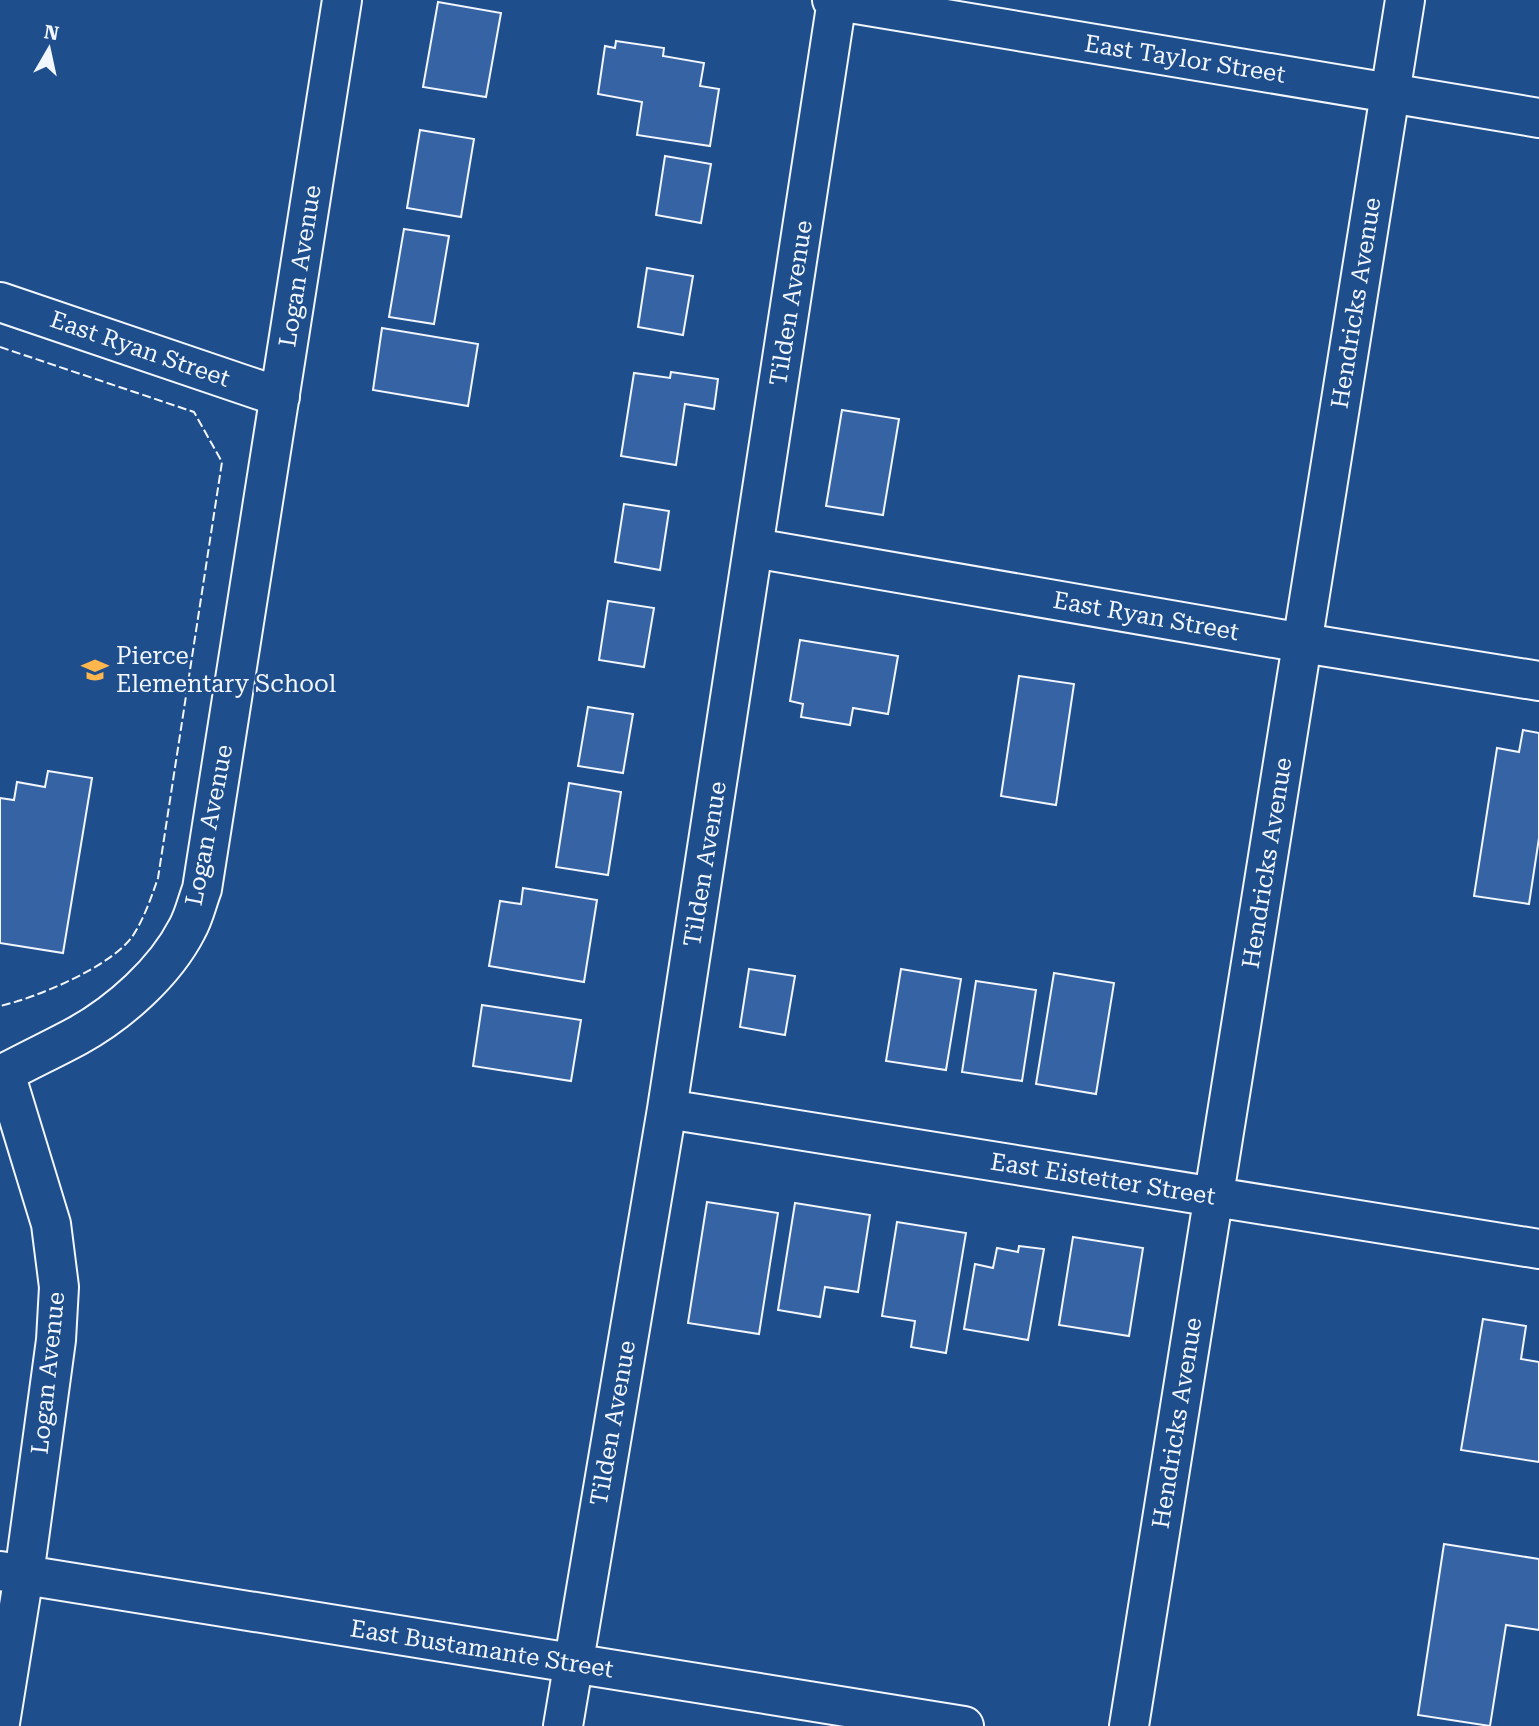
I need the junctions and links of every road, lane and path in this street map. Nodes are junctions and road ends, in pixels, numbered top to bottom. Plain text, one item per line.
1 (342, 0) edge
2 (832, 0) edge
3 (837, 0) edge
4 (1405, 0) edge
5 (1390, 93) junction
6 (1539, 118) edge
7 (0, 302) edge
8 (280, 397) junction
9 (754, 548) junction
10 (1303, 643) junction
11 (1539, 681) edge
12 (3, 1072) edge
13 (667, 1109) junction
14 (1213, 1196) junction
15 (1539, 1249) edge
16 (12, 1573) edge
17 (573, 1663) junction
18 (0, 1723) edge
19 (563, 1726) edge
20 (964, 1726) edge
21 (1129, 1726) edge

1 - 8 street, Logan Avenue
2 - 3 street, East Taylor Street
3 - 5 street, East Taylor Street
3 - 9 street, Tilden Avenue
4 - 5 street, Hendricks Avenue
5 - 6 street, East Taylor Street
5 - 10 street, Hendricks Avenue
7 - 8 street, East Ryan Street
8 - 12 street, Logan Avenue
9 - 10 street, East Ryan Street
9 - 13 street, Tilden Avenue
10 - 11 street, East Ryan Street
10 - 14 street, Hendricks Avenue
12 - 16 street, Logan Avenue
13 - 14 street, East Eistetter Street
13 - 17 street, Tilden Avenue
14 - 15 street, East Eistetter Street
14 - 21 street, Hendricks Avenue
16 - 17 street, East Bustamante Street
16 - 18 street, Logan Avenue
17 - 19 street, Tilden Avenue
17 - 20 street, East Bustamante Street

